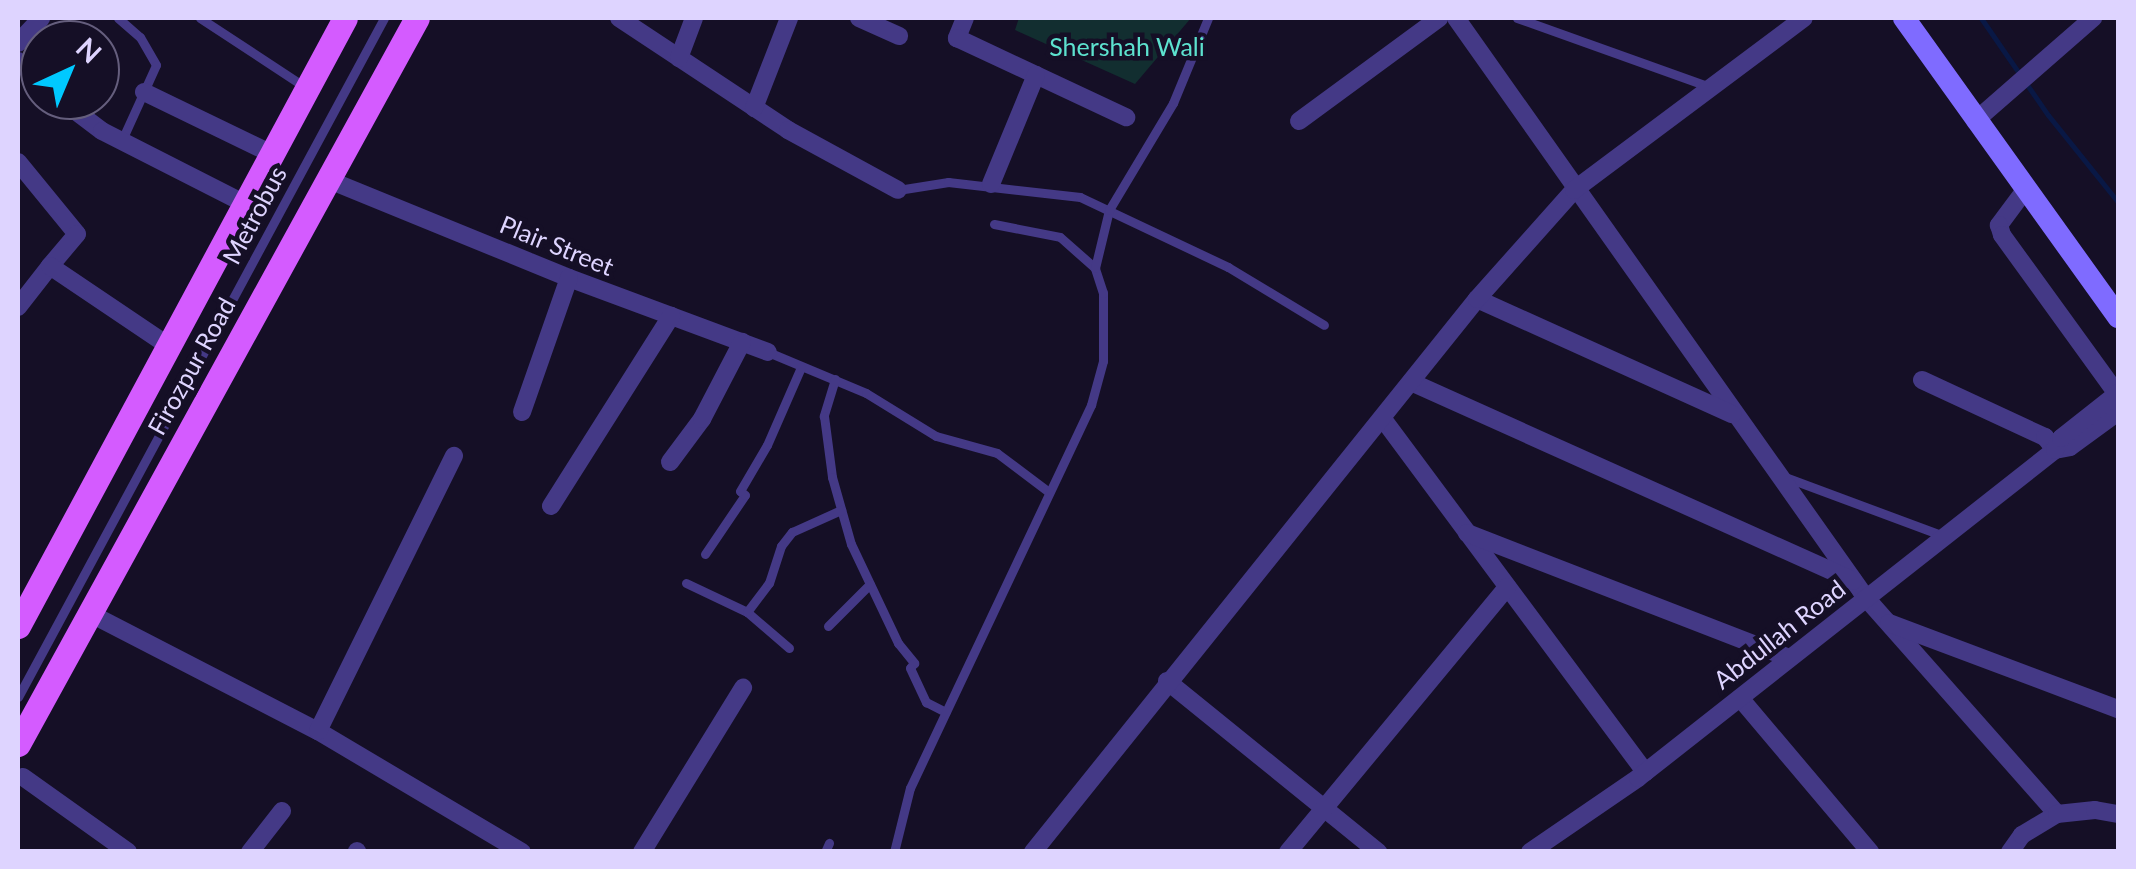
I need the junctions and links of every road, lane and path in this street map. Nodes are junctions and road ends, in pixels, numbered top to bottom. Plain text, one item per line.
1 (41, 18) edge
2 (118, 18) edge
3 (200, 18) edge
4 (345, 18) edge
5 (384, 18) edge
6 (417, 18) edge
7 (619, 18) edge
8 (694, 18) edge
9 (789, 18) edge
10 (858, 18) edge
11 (965, 18) edge
12 (1208, 18) edge
13 (1439, 18) edge
14 (1456, 18) edge
15 (1517, 18) edge
16 (1804, 18) edge
17 (1904, 18) edge
18 (2094, 18) edge
19 (899, 36) dead end
20 (18, 43) edge
21 (679, 58) junction
22 (1036, 74) junction
23 (1710, 87) junction
24 (307, 89) junction
25 (144, 92) junction
26 (754, 108) junction
27 (1126, 118) dead end
28 (89, 120) edge
29 (1299, 120) dead end
30 (1974, 121) junction
31 (120, 142) junction
32 (272, 154) junction
33 (18, 162) edge
34 (329, 180) junction
35 (991, 184) junction
36 (898, 190) joint
37 (1574, 190) junction
38 (2025, 190) junction
39 (245, 204) junction
40 (1109, 210) junction
41 (994, 224) dead end
42 (50, 266) junction
43 (1095, 268) junction
44 (569, 278) junction
45 (1477, 299) junction
46 (18, 306) edge
47 (671, 316) junction
48 (2118, 317) edge
49 (1324, 326) dead end
50 (742, 342) junction
51 (170, 347) junction
52 (768, 352) joint
53 (801, 367) junction
54 (835, 379) junction
55 (1922, 380) dead end
56 (1411, 382) junction
57 (2118, 394) edge
58 (522, 412) dead end
59 (2118, 412) edge
60 (1735, 415) junction
61 (1383, 419) junction
62 (2055, 450) junction
63 (454, 456) dead end
64 (670, 462) dead end
65 (1777, 474) junction
66 (1048, 492) junction
67 (551, 506) dead end
68 (841, 510) junction
69 (1467, 533) junction
70 (1945, 536) junction
71 (705, 554) dead end
72 (1854, 581) junction
73 (686, 583) dead end
74 (870, 584) junction
75 (1508, 587) junction
76 (1866, 598) junction
77 (747, 612) junction
78 (91, 614) junction
79 (18, 622) edge
80 (1888, 622) junction
81 (828, 626) dead end
82 (789, 648) dead end
83 (1790, 658) junction
84 (1167, 681) junction
85 (743, 688) dead end
86 (18, 697) edge
87 (1740, 698) junction
88 (2118, 708) edge
89 (946, 712) junction
90 (318, 731) junction
91 (18, 744) edge
92 (1645, 772) junction
93 (24, 777) dead end
94 (1324, 808) junction
95 (282, 811) dead end
96 (2056, 814) junction
97 (2118, 814) edge
98 (128, 852) edge
99 (250, 852) edge
100 (522, 852) edge
101 (642, 852) edge
102 (894, 852) edge
103 (1033, 852) edge
104 (1288, 852) edge
105 (1378, 852) edge
106 (1530, 852) edge
107 (1870, 852) edge
108 (2010, 852) edge

1 - 20 street
2 - 25 lane
3 - 24 lane
4 - 24 main road, Firozpur Road
5 - 86 lane, Metrobus
6 - 34 main road, Firozpur Road
7 - 21 street
8 - 21 street
9 - 26 street
10 - 19 street
11 - 22 street
12 - 40 lane
13 - 29 street
14 - 37 street
15 - 23 lane
16 - 23 street
17 - 30 main road
18 - 30 street
21 - 26 street
22 - 27 street
22 - 35 street
23 - 37 street
24 - 32 main road, Firozpur Road
25 - 31 lane
25 - 32 street
26 - 36 street
28 - 31 street
30 - 38 main road
31 - 39 street
32 - 39 main road, Firozpur Road
33 - 42 street
34 - 44 street, Plair Street
34 - 78 main road, Firozpur Road
35 - 36 lane
35 - 40 lane
37 - 45 street
37 - 60 street
38 - 48 main road
38 - 57 street
39 - 51 main road, Firozpur Road
40 - 43 lane
40 - 49 lane
41 - 43 lane
42 - 46 street
42 - 51 street
43 - 66 lane
44 - 47 street, Plair Street
44 - 58 street
45 - 56 street
45 - 60 street
47 - 50 street, Plair Street
47 - 67 street
50 - 52 street, Plair Street
50 - 64 street
51 - 79 main road, Firozpur Road
52 - 53 lane
53 - 54 lane
53 - 71 lane
54 - 66 lane
54 - 68 lane
55 - 62 street
56 - 61 street
56 - 72 street
57 - 62 street, Abdullah Road
59 - 62 street, Abdullah Road
60 - 65 street
61 - 69 street
61 - 84 street
62 - 70 street, Abdullah Road
63 - 90 street
65 - 70 lane
65 - 72 street
66 - 89 lane
68 - 74 lane
68 - 77 lane
69 - 75 street
69 - 83 street
70 - 76 street, Abdullah Road
72 - 76 street
73 - 77 lane
74 - 81 lane
74 - 89 lane
75 - 92 street
75 - 94 street
76 - 80 street
76 - 83 street, Abdullah Road
77 - 82 lane
78 - 90 street
78 - 91 main road, Firozpur Road
80 - 88 street
80 - 96 street
83 - 87 street, Abdullah Road
84 - 94 street
84 - 103 street
85 - 101 street
87 - 92 street, Abdullah Road
87 - 107 street
89 - 102 lane
90 - 100 street
92 - 106 street, Abdullah Road
93 - 98 street
94 - 104 street
94 - 105 street
95 - 99 street
96 - 97 street
96 - 108 street

